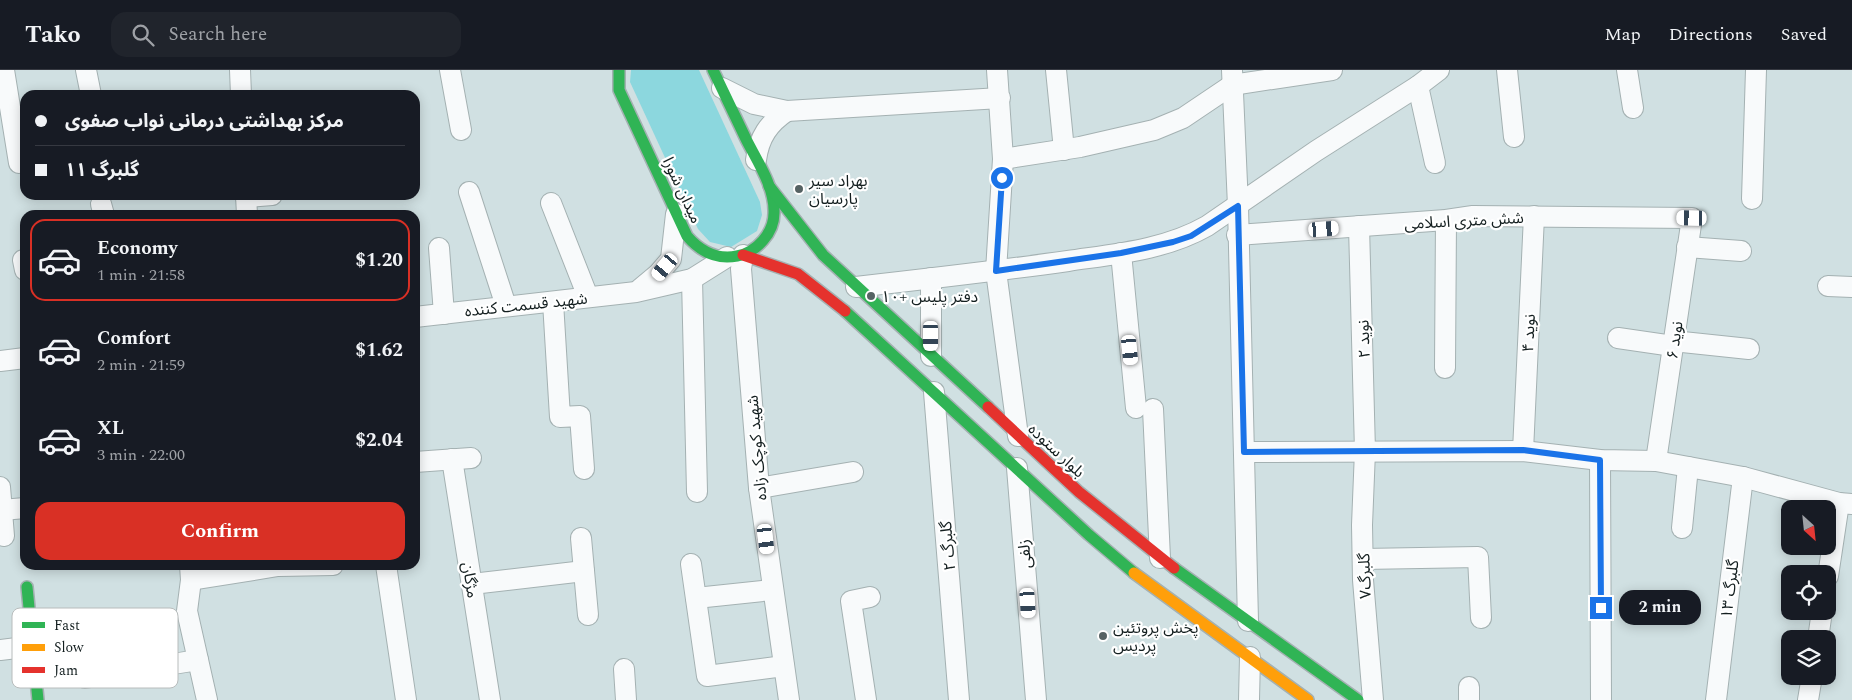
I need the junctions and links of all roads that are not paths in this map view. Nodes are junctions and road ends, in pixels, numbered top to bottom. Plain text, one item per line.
1 (4, 70) edge
2 (86, 70) edge
3 (240, 70) edge
4 (450, 70) edge
5 (619, 70) edge
6 (713, 70) edge
7 (997, 70) edge
8 (1056, 70) edge
9 (1332, 70) edge
10 (1439, 70) edge
11 (1506, 70) edge
12 (1627, 70) edge
13 (1756, 70) edge
14 (608, 77) dead end
15 (1232, 78) edge
16 (1418, 86) junction
17 (722, 88) junction
18 (90, 90) edge
19 (241, 90) edge
20 (619, 90) junction
21 (1000, 98) junction
22 (1633, 108) dead end
23 (787, 111) junction
24 (461, 130) dead end
25 (1514, 137) dead end
26 (1064, 150) junction
27 (1003, 159) junction
28 (756, 160) junction
29 (19, 163) dead end
30 (1435, 163) dead end
31 (768, 186) junction
32 (469, 192) dead end
33 (1752, 199) dead end
34 (551, 203) dead end
35 (1238, 206) junction
36 (676, 214) junction
37 (1534, 216) junction
38 (1692, 218) joint
39 (1446, 220) junction
40 (1359, 226) junction
41 (1237, 235) junction
42 (1687, 247) junction
43 (439, 248) dead end
44 (1741, 251) dead end
45 (1121, 253) junction
46 (735, 256) junction
47 (996, 271) junction
48 (931, 278) junction
49 (692, 279) junction
50 (856, 286) junction
51 (1828, 286) dead end
52 (1852, 287) edge
53 (636, 292) junction
54 (588, 298) junction
55 (553, 302) junction
56 (506, 306) junction
57 (444, 314) junction
58 (420, 316) edge
59 (1618, 338) dead end
60 (1673, 343) junction
61 (1749, 349) dead end
62 (931, 356) junction
63 (20, 359) edge
64 (0, 361) edge
65 (1445, 368) dead end
66 (934, 392) junction
67 (1018, 436) junction
68 (1523, 450) junction
69 (1365, 451) junction
70 (1244, 452) junction
71 (1600, 460) junction
72 (1656, 461) junction
73 (420, 462) edge
74 (1688, 467) junction
75 (1017, 468) junction
76 (584, 470) dead end
77 (853, 472) dead end
78 (1743, 477) junction
79 (0, 487) edge
80 (759, 488) junction
81 (698, 492) dead end
82 (1845, 503) edge
83 (20, 508) edge
84 (2, 510) junction
85 (1682, 528) dead end
86 (4, 536) dead end
87 (581, 538) dead end
88 (1160, 558) junction
89 (1362, 559) junction
90 (691, 564) dead end
91 (1831, 565) edge
92 (220, 570) edge
93 (387, 570) edge
94 (584, 571) junction
95 (191, 572) edge
96 (472, 584) junction
97 (27, 587) dead end
98 (772, 590) junction
99 (870, 597) dead end
100 (696, 598) junction
101 (29, 608) edge
102 (588, 615) dead end
103 (1481, 618) dead end
104 (1248, 621) junction
105 (1250, 657) junction
106 (198, 660) junction
107 (178, 663) edge
108 (784, 666) junction
109 (624, 669) dead end
110 (1810, 685) edge
111 (207, 700) edge
112 (406, 700) edge
113 (490, 700) edge
114 (626, 700) edge
115 (789, 700) edge
116 (866, 700) edge
117 (960, 700) edge
118 (1036, 700) edge
119 (1250, 700) edge
120 (1308, 700) edge
121 (1358, 700) edge
122 (1373, 700) edge
123 (1601, 700) edge
124 (1716, 700) edge
125 (1808, 700) edge

1 - 29 street
2 - 18 street
3 - 19 street
4 - 24 street
5 - 20 main road, میدان شورا
6 - 17 main road
7 - 21 street
8 - 26 street
9 - 15 street
10 - 16 street
11 - 25 street
12 - 22 street
13 - 33 street
14 - 20 main road
15 - 26 street
15 - 35 street
16 - 30 street
16 - 35 street
17 - 23 street
17 - 28 main road
20 - 36 main road, میدان شورا
21 - 23 street
21 - 27 street
23 - 28 street
26 - 27 street
27 - 47 street
28 - 31 main road
31 - 46 main road
31 - 50 main road, بلوار ستوده
32 - 56 street
34 - 54 street
35 - 41 street
35 - 45 street
36 - 46 main road, میدان شورا
36 - 53 street
37 - 38 street, شش متری اسلامی
37 - 39 street, شش متری اسلامی
37 - 68 street, نوید ۴
38 - 42 street, نوید ۶
39 - 40 street, شش متری اسلامی
39 - 65 street
40 - 41 street, شش متری اسلامی
40 - 69 street, نوید ۲
41 - 70 street
42 - 44 street
42 - 60 street, نوید ۶
43 - 57 street
45 - 47 street
45 - 88 street
46 - 49 street, شهید قسمت کننده
46 - 66 main road
46 - 80 street, شهید کوچک زاده
47 - 48 street
47 - 67 street
48 - 50 street
48 - 62 street
49 - 53 street, شهید قسمت کننده
49 - 81 street
50 - 62 main road, بلوار ستوده
51 - 52 street
53 - 54 street, شهید قسمت کننده
54 - 55 street, شهید قسمت کننده
55 - 56 street, شهید قسمت کننده
55 - 76 street
56 - 57 street, شهید قسمت کننده
57 - 58 street, شهید قسمت کننده
59 - 60 street
60 - 61 street
60 - 72 street, نوید ۶
62 - 67 main road, بلوار ستوده
63 - 64 street
66 - 75 main road
66 - 117 street, گلبرگ ۲
67 - 88 main road, بلوار ستوده
68 - 69 street
68 - 71 street
69 - 70 street
69 - 89 street, گلبرگ۷
70 - 104 street
71 - 72 street
71 - 123 street
72 - 74 street
73 - 96 street, مژگان
74 - 78 street
74 - 85 street
75 - 105 main road
75 - 118 street, زلفی
77 - 80 street
78 - 82 street
78 - 124 street, گلبرگ ۱۳
79 - 84 street
80 - 98 street, شهید کوچک زاده
82 - 91 street
83 - 84 street
84 - 86 street
87 - 94 street
88 - 104 main road, بلوار ستوده
89 - 103 street
89 - 122 street, گلبرگ۷
90 - 100 street
92 - 95 street
93 - 112 street
94 - 96 street
94 - 102 street
95 - 106 street
96 - 113 street, مژگان
97 - 101 main road
98 - 100 street
98 - 108 street, شهید کوچک زاده
99 - 116 street
100 - 108 street
104 - 121 main road, بلوار ستوده
105 - 119 street
105 - 120 main road
106 - 107 street
106 - 111 street
108 - 115 street, شهید کوچک زاده
109 - 114 street
110 - 125 street

